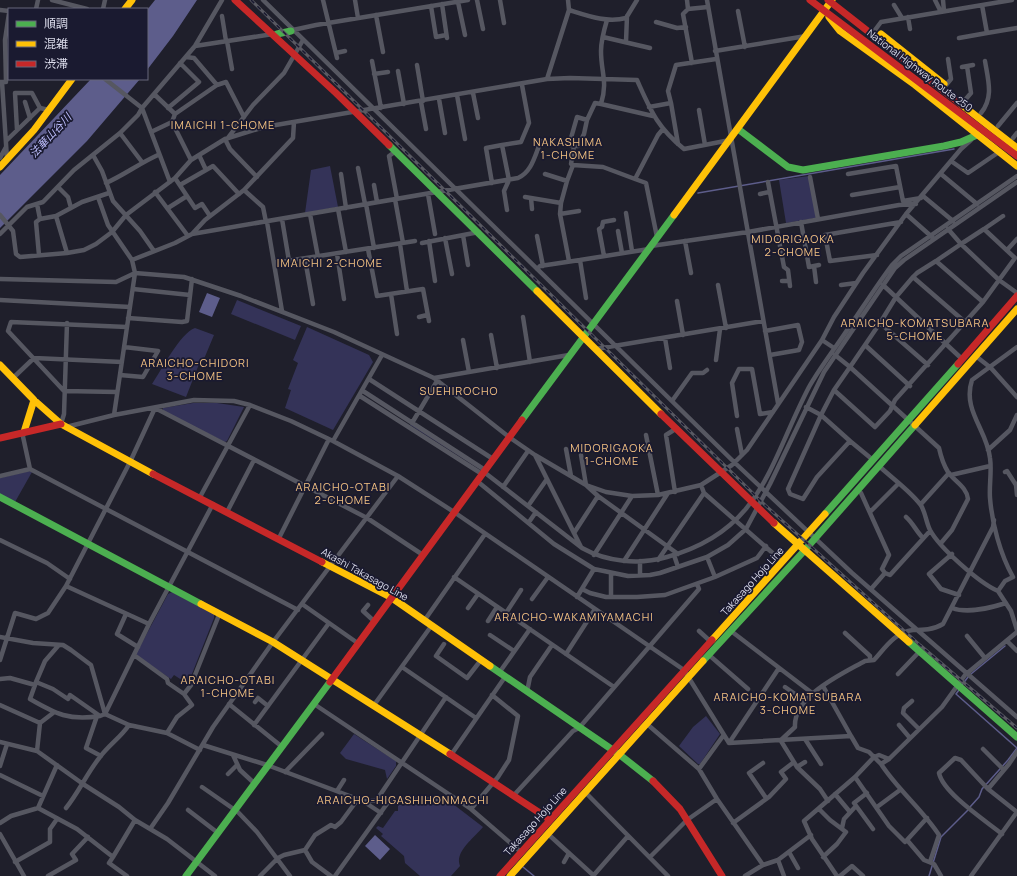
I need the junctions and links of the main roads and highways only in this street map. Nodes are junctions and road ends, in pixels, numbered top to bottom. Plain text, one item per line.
1 (132, 0) edge
2 (235, 0) edge
3 (810, 0) edge
4 (830, 1) edge
5 (126, 8) edge
6 (824, 11) junction
7 (293, 30) road end
8 (274, 34) junction
9 (71, 80) edge
10 (948, 99) junction
11 (738, 129) junction
12 (976, 134) junction
13 (1016, 138) edge
14 (1017, 148) edge
15 (1017, 156) edge
16 (2, 161) edge
17 (1017, 166) edge
18 (1017, 295) edge
19 (1017, 309) edge
20 (583, 337) junction
21 (0, 365) edge
22 (34, 400) junction
23 (912, 424) junction
24 (64, 425) junction
25 (23, 432) junction
26 (0, 438) edge
27 (0, 497) edge
28 (798, 545) junction
29 (804, 551) junction
30 (392, 598) junction
31 (332, 680) junction
32 (1017, 736) edge
33 (612, 750) junction
34 (620, 755) junction
35 (549, 819) junction
36 (524, 854) junction
37 (186, 876) edge
38 (500, 876) edge
39 (510, 876) edge
40 (722, 876) edge

1 - 5 main road
2 - 8 main road
3 - 6 main road, National Highway Route 250
4 - 6 main road
4 - 10 main road, National Highway Route 250
4 - 13 main road
6 - 10 main road, National Highway Route 250
6 - 11 main road
6 - 12 main road
7 - 8 main road
8 - 20 main road
9 - 16 main road
10 - 14 main road, National Highway Route 250
10 - 15 main road, National Highway Route 250
11 - 12 main road
11 - 20 main road
12 - 17 main road
18 - 23 main road, Takasago Hojo Line
19 - 23 main road, Takasago Hojo Line
20 - 28 main road
20 - 30 main road
21 - 22 main road, Akashi Takasago Line
22 - 24 main road, Akashi Takasago Line
22 - 25 main road
23 - 28 main road, Takasago Hojo Line
23 - 29 main road, Takasago Hojo Line
24 - 25 main road
24 - 30 main road, Akashi Takasago Line
25 - 26 main road
27 - 31 main road
28 - 29 main road
28 - 33 main road, Takasago Hojo Line
29 - 32 main road
29 - 34 main road, Takasago Hojo Line
30 - 31 main road
30 - 33 main road, Akashi Takasago Line
31 - 35 main road
31 - 37 main road
33 - 34 main road, Akashi Takasago Line
33 - 35 main road, Takasago Hojo Line
34 - 36 main road, Takasago Hojo Line
34 - 40 main road, Akashi Takasago Line
35 - 36 main road, Takasago Hojo Line
36 - 38 main road, Takasago Hojo Line
36 - 39 main road, Takasago Hojo Line

